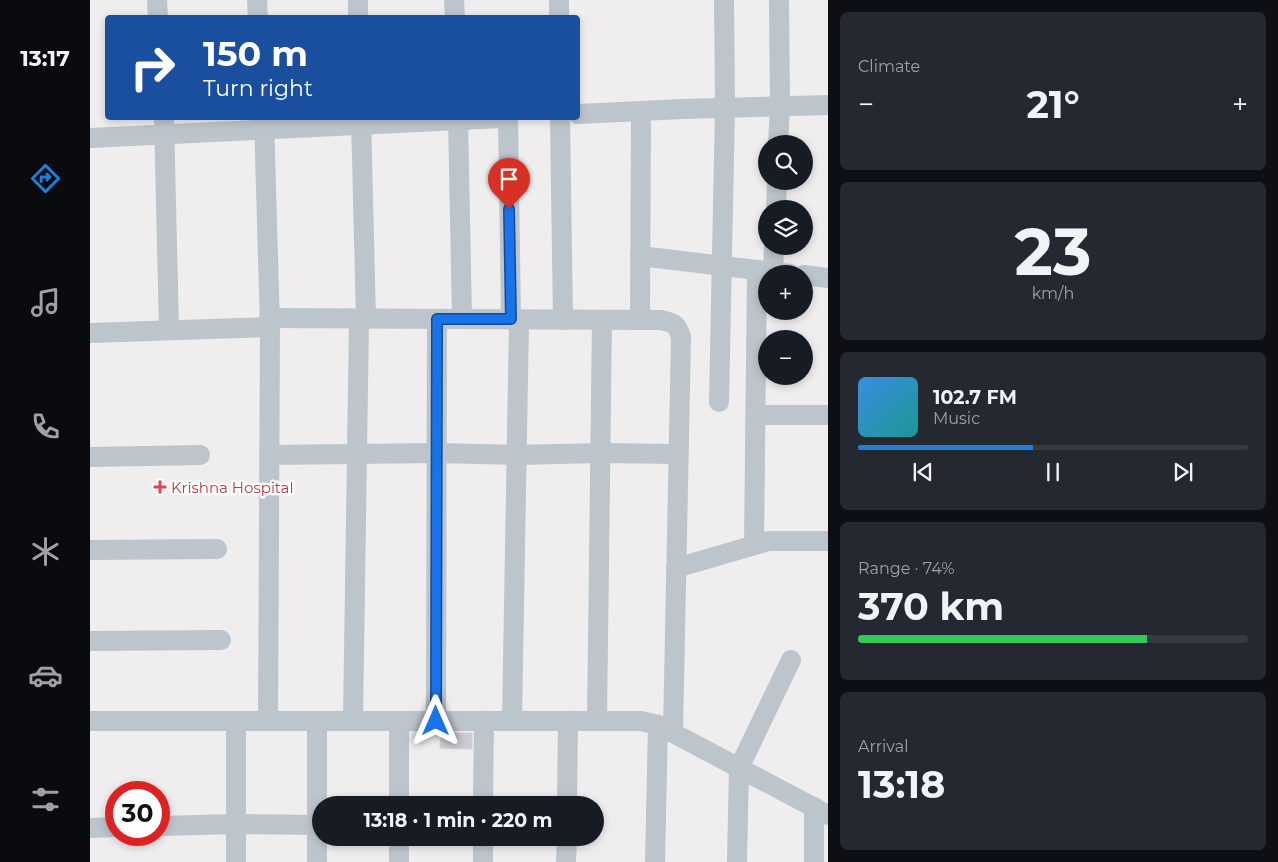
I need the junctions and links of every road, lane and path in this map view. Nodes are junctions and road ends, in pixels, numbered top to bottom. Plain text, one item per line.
1 (157, 0) edge
2 (257, 0) edge
3 (358, 0) edge
4 (454, 0) edge
5 (559, 0) edge
6 (724, 0) edge
7 (779, 0) edge
8 (158, 15) edge
9 (258, 15) edge
10 (358, 15) edge
11 (455, 15) edge
12 (559, 15) edge
13 (828, 105) edge
14 (780, 106) junction
15 (725, 108) junction
16 (641, 111) junction
17 (580, 114) edge
18 (410, 120) edge
19 (458, 120) edge
20 (508, 120) edge
21 (560, 120) edge
22 (361, 121) edge
23 (264, 123) edge
24 (165, 126) edge
25 (778, 135) edge
26 (90, 138) edge
27 (640, 256) junction
28 (722, 266) junction
29 (758, 270) edge
30 (813, 276) edge
31 (828, 278) edge
32 (363, 319) junction
33 (437, 319) junction
34 (462, 319) junction
35 (515, 319) junction
36 (563, 320) junction
37 (602, 320) junction
38 (640, 320) junction
39 (767, 320) edge
40 (269, 323) junction
41 (169, 330) junction
42 (90, 332) edge
43 (719, 402) dead end
44 (828, 415) edge
45 (756, 416) junction
46 (600, 453) junction
47 (357, 454) junction
48 (437, 454) junction
49 (678, 454) junction
50 (200, 455) dead end
51 (269, 455) junction
52 (517, 455) junction
53 (90, 457) edge
54 (828, 541) edge
55 (754, 545) junction
56 (217, 549) dead end
57 (90, 550) edge
58 (676, 568) junction
59 (221, 640) dead end
60 (90, 641) edge
61 (791, 660) dead end
62 (90, 721) edge
63 (236, 721) junction
64 (268, 721) junction
65 (317, 721) junction
66 (353, 721) junction
67 (399, 721) junction
68 (436, 721) junction
69 (484, 721) junction
70 (512, 721) junction
71 (568, 721) junction
72 (597, 721) junction
73 (665, 729) junction
74 (739, 768) junction
75 (318, 796) edge
76 (399, 796) edge
77 (483, 796) edge
78 (567, 796) edge
79 (821, 811) edge
80 (236, 824) junction
81 (312, 825) edge
82 (170, 826) edge
83 (105, 827) edge
84 (90, 828) edge
85 (318, 846) edge
86 (399, 846) edge
87 (483, 846) edge
88 (566, 846) edge
89 (236, 862) edge
90 (317, 862) edge
91 (399, 862) edge
92 (483, 862) edge
93 (566, 862) edge
94 (655, 862) edge
95 (738, 862) edge
96 (814, 862) edge

1 - 8 street
2 - 9 street
3 - 10 street
4 - 11 street
5 - 12 street
6 - 15 street
7 - 14 street
13 - 14 street
14 - 15 street
14 - 25 street
15 - 16 street
15 - 28 street
16 - 17 street
16 - 27 street
18 - 22 street
19 - 34 street
20 - 35 street
21 - 36 street
22 - 23 street
22 - 32 street
23 - 24 street
23 - 40 street
24 - 26 street
24 - 41 street
27 - 28 street
27 - 38 street
28 - 29 street
28 - 43 street
30 - 31 street
32 - 33 street
32 - 40 street
32 - 47 street
33 - 34 street
33 - 48 street
34 - 35 street
35 - 36 street
35 - 52 street
36 - 37 street
37 - 38 street
37 - 46 street
38 - 49 street
39 - 45 street
40 - 41 street
40 - 51 street
41 - 42 street
44 - 45 street
45 - 55 street
46 - 49 street
46 - 52 street
46 - 72 street
47 - 48 street
47 - 51 street
47 - 66 street
48 - 52 street
48 - 68 street
49 - 58 street
50 - 53 street
51 - 64 street
52 - 70 street
54 - 55 street
55 - 58 street
56 - 57 street
58 - 73 street
59 - 60 street
61 - 74 street
62 - 63 street
63 - 64 street
63 - 80 street
64 - 65 street
65 - 66 street
65 - 75 street
66 - 67 street
67 - 68 street
67 - 76 street
68 - 69 street
69 - 70 street
69 - 77 street
70 - 71 street
71 - 72 street
71 - 78 street
72 - 73 street
73 - 74 street
73 - 94 street
74 - 79 street
74 - 95 street
79 - 96 street
80 - 81 street
80 - 82 street
80 - 89 street
83 - 84 street
85 - 90 street
86 - 91 street
87 - 92 street
88 - 93 street

